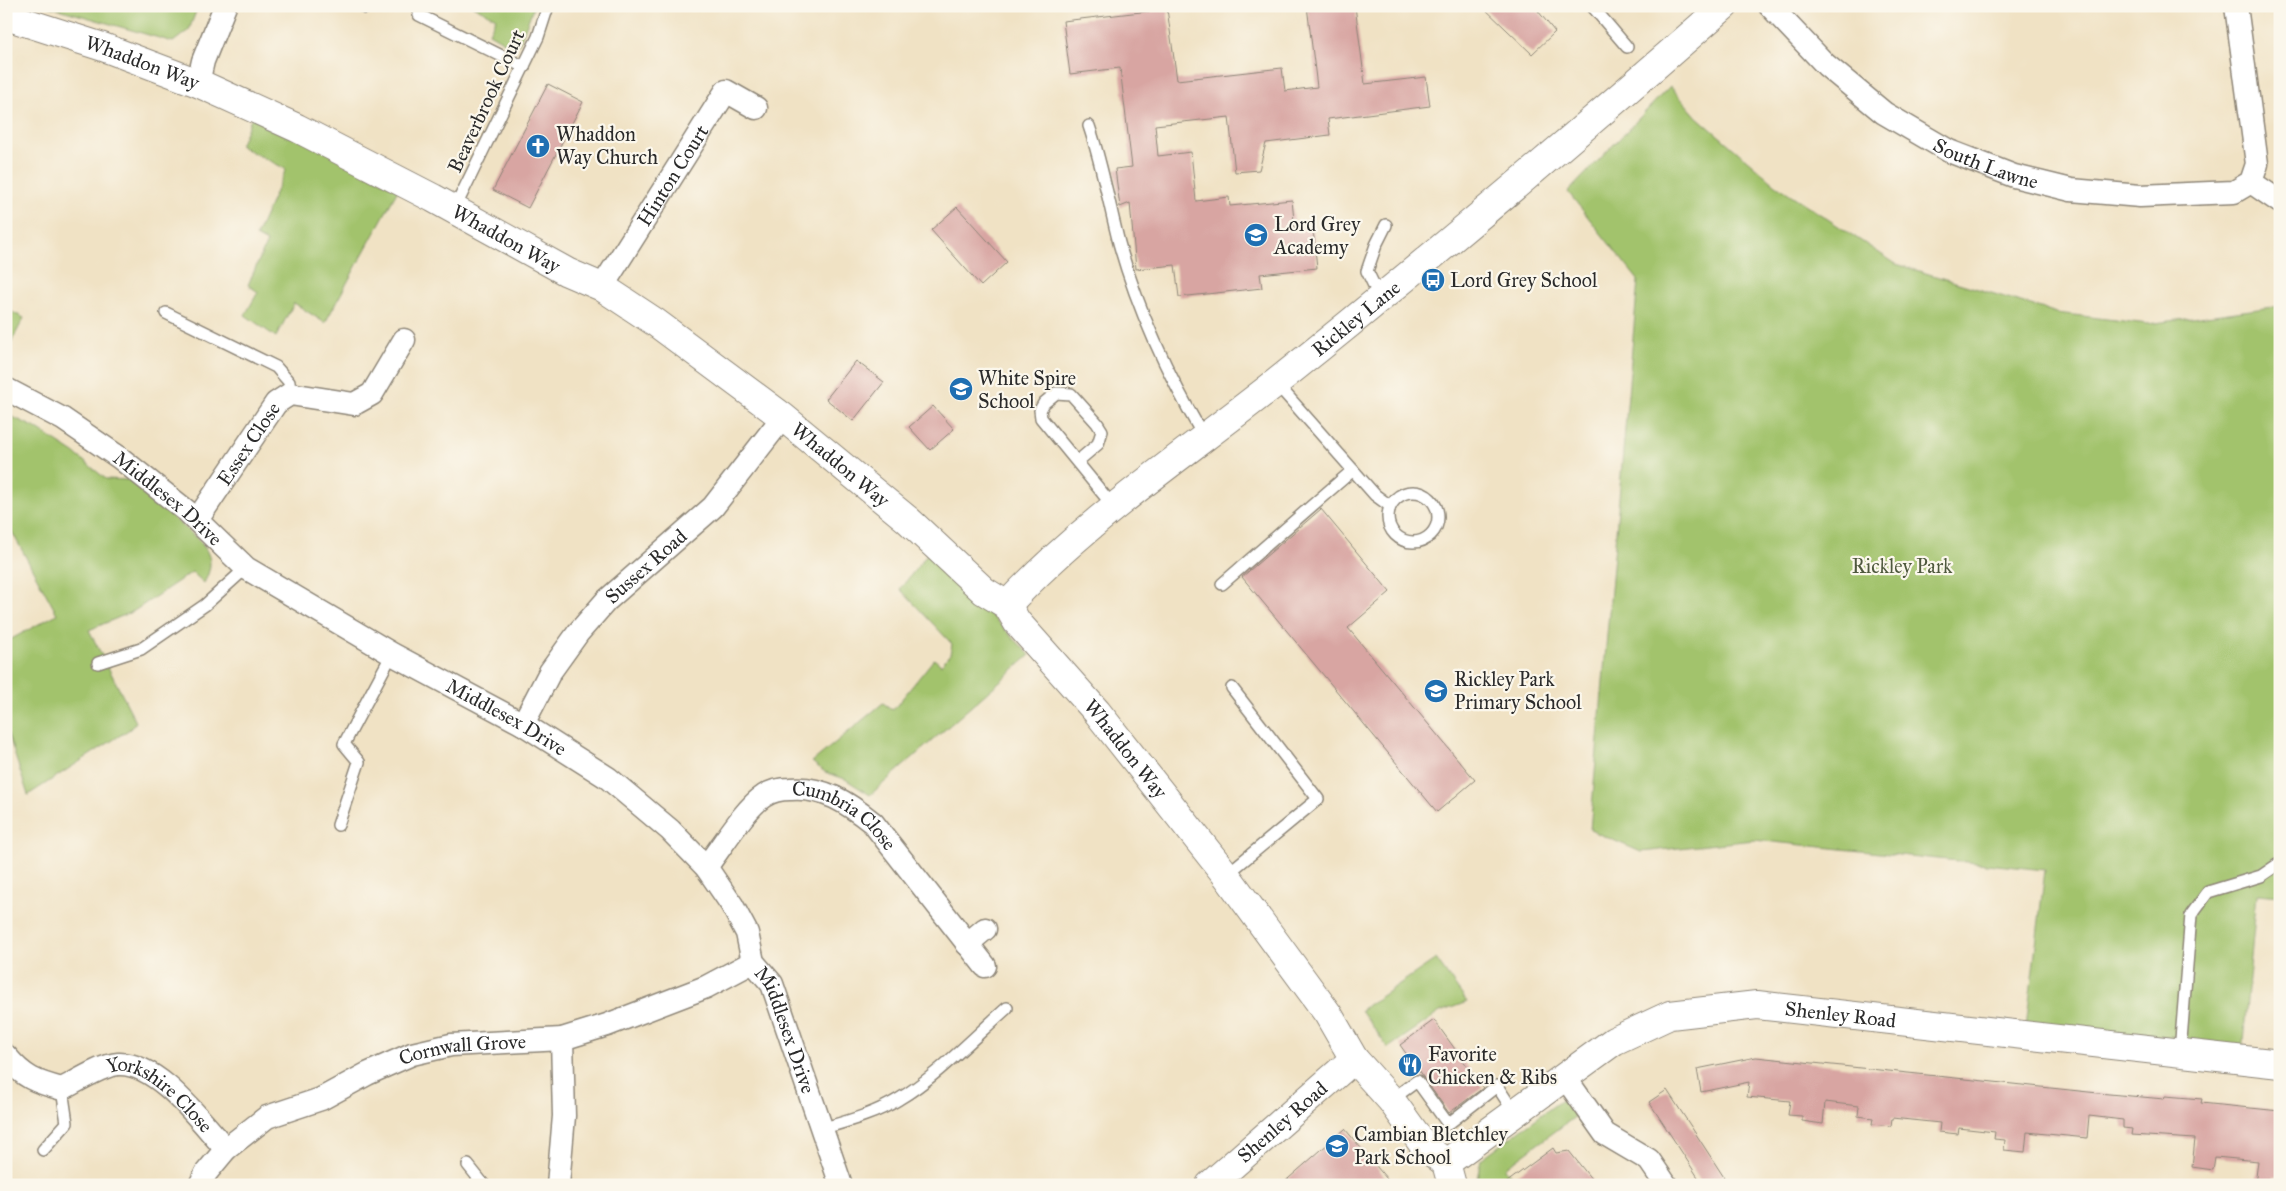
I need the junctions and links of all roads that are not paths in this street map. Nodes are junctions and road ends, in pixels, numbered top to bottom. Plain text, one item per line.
1 (225, 6) edge
2 (548, 6) edge
3 (1592, 6) edge
4 (1724, 6) edge
5 (1770, 6) edge
6 (2236, 6) edge
7 (419, 15) dead end
8 (6, 16) edge
9 (1627, 47) dead end
10 (524, 67) junction
11 (198, 83) junction
12 (756, 108) dead end
13 (1089, 126) dead end
14 (2251, 182) junction
15 (2280, 202) edge
16 (454, 210) junction
17 (1386, 225) dead end
18 (602, 286) junction
19 (1380, 298) junction
20 (166, 313) dead end
21 (404, 340) dead end
22 (1276, 383) junction
23 (6, 389) edge
24 (290, 394) junction
25 (783, 417) junction
26 (1204, 438) junction
27 (1078, 461) junction
28 (1352, 470) junction
29 (1113, 506) junction
30 (1390, 506) junction
31 (196, 520) junction
32 (246, 568) junction
33 (1222, 584) dead end
34 (1007, 605) junction
35 (392, 654) junction
36 (98, 663) dead end
37 (1232, 688) dead end
38 (523, 724) junction
39 (338, 825) dead end
40 (2280, 864) edge
41 (706, 867) junction
42 (1226, 875) junction
43 (985, 929) dead end
44 (967, 944) junction
45 (753, 962) junction
46 (985, 966) dead end
47 (1007, 1008) dead end
48 (562, 1039) junction
49 (2180, 1052) junction
50 (6, 1056) edge
51 (1354, 1059) junction
52 (2280, 1064) edge
53 (1564, 1076) junction
54 (62, 1089) junction
55 (1391, 1100) junction
56 (1514, 1112) junction
57 (821, 1129) junction
58 (226, 1148) junction
59 (43, 1150) dead end
60 (468, 1165) dead end
61 (1449, 1174) edge
62 (200, 1185) edge
63 (484, 1185) edge
64 (558, 1185) edge
65 (842, 1185) edge
66 (1210, 1185) edge
67 (1666, 1185) edge

1 - 11 street
2 - 10 lane, Beaverbrook Court
3 - 9 lane
4 - 19 street, Rickley Lane
5 - 14 street, South Lawne
6 - 14 street
7 - 10 lane
8 - 11 street, Whaddon Way
10 - 16 lane, Beaverbrook Court
11 - 16 street, Whaddon Way
12 - 18 street, Hinton Court
13 - 26 lane
14 - 15 street
16 - 18 street, Whaddon Way
17 - 19 lane
18 - 25 street, Whaddon Way
19 - 22 street, Rickley Lane
20 - 24 lane
21 - 24 street, Essex Close
22 - 26 street, Rickley Lane
22 - 28 lane
23 - 31 street, Middlesex Drive
24 - 31 street, Essex Close
25 - 34 street, Whaddon Way
25 - 38 street, Sussex Road
26 - 29 street, Rickley Lane
27 - 27 lane
27 - 29 lane
28 - 30 lane
28 - 33 lane
29 - 34 street, Rickley Lane
30 - 30 lane
31 - 32 street, Middlesex Drive
32 - 35 street, Middlesex Drive
32 - 36 lane
34 - 42 street, Whaddon Way
35 - 38 street, Middlesex Drive
35 - 39 lane
37 - 42 lane
38 - 41 street, Middlesex Drive
40 - 49 lane
41 - 44 street, Cumbria Close
41 - 45 street, Middlesex Drive
42 - 51 street, Whaddon Way
43 - 44 street
44 - 46 street, Cumbria Close
45 - 48 street, Cornwall Grove
45 - 57 street, Middlesex Drive
47 - 57 lane
48 - 58 street, Cornwall Grove
48 - 64 street
49 - 52 street, Shenley Road
49 - 53 street, Shenley Road
50 - 54 street
51 - 55 street, Whaddon Way
51 - 66 street, Shenley Road
53 - 56 street, Shenley Road
53 - 67 street
54 - 58 street, Yorkshire Close
54 - 59 lane
55 - 56 lane
55 - 61 street, Whaddon Way
56 - 61 street, Shenley Road
57 - 65 street, Middlesex Drive
58 - 62 street, Cornwall Grove
60 - 63 lane

